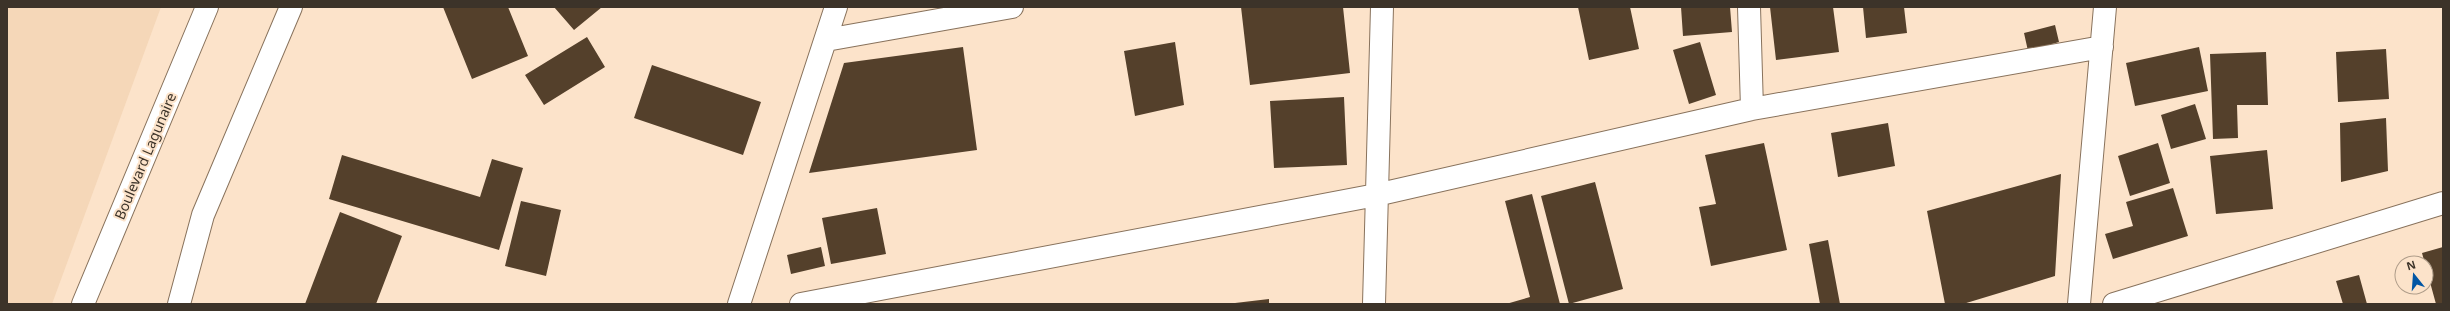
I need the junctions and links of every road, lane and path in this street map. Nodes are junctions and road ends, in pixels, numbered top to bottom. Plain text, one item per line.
1 (207, 7) edge
2 (292, 7) edge
3 (836, 7) edge
4 (1012, 7) edge
5 (1382, 7) edge
6 (1748, 7) edge
7 (2105, 7) edge
8 (826, 40) junction
9 (2102, 47) junction
10 (1752, 109) junction
11 (1376, 195) junction
12 (2443, 203) edge
13 (83, 304) edge
14 (179, 304) edge
15 (739, 304) edge
16 (801, 304) edge
17 (1374, 304) edge
18 (2079, 304) edge
19 (2114, 304) edge

1 - 13 street, Boulevard Lagunaire
2 - 14 street
3 - 8 street
4 - 8 street
5 - 11 street
6 - 10 street
7 - 9 street
8 - 15 street
9 - 10 street
9 - 18 street
10 - 11 street
11 - 16 street
11 - 17 street
12 - 19 street

